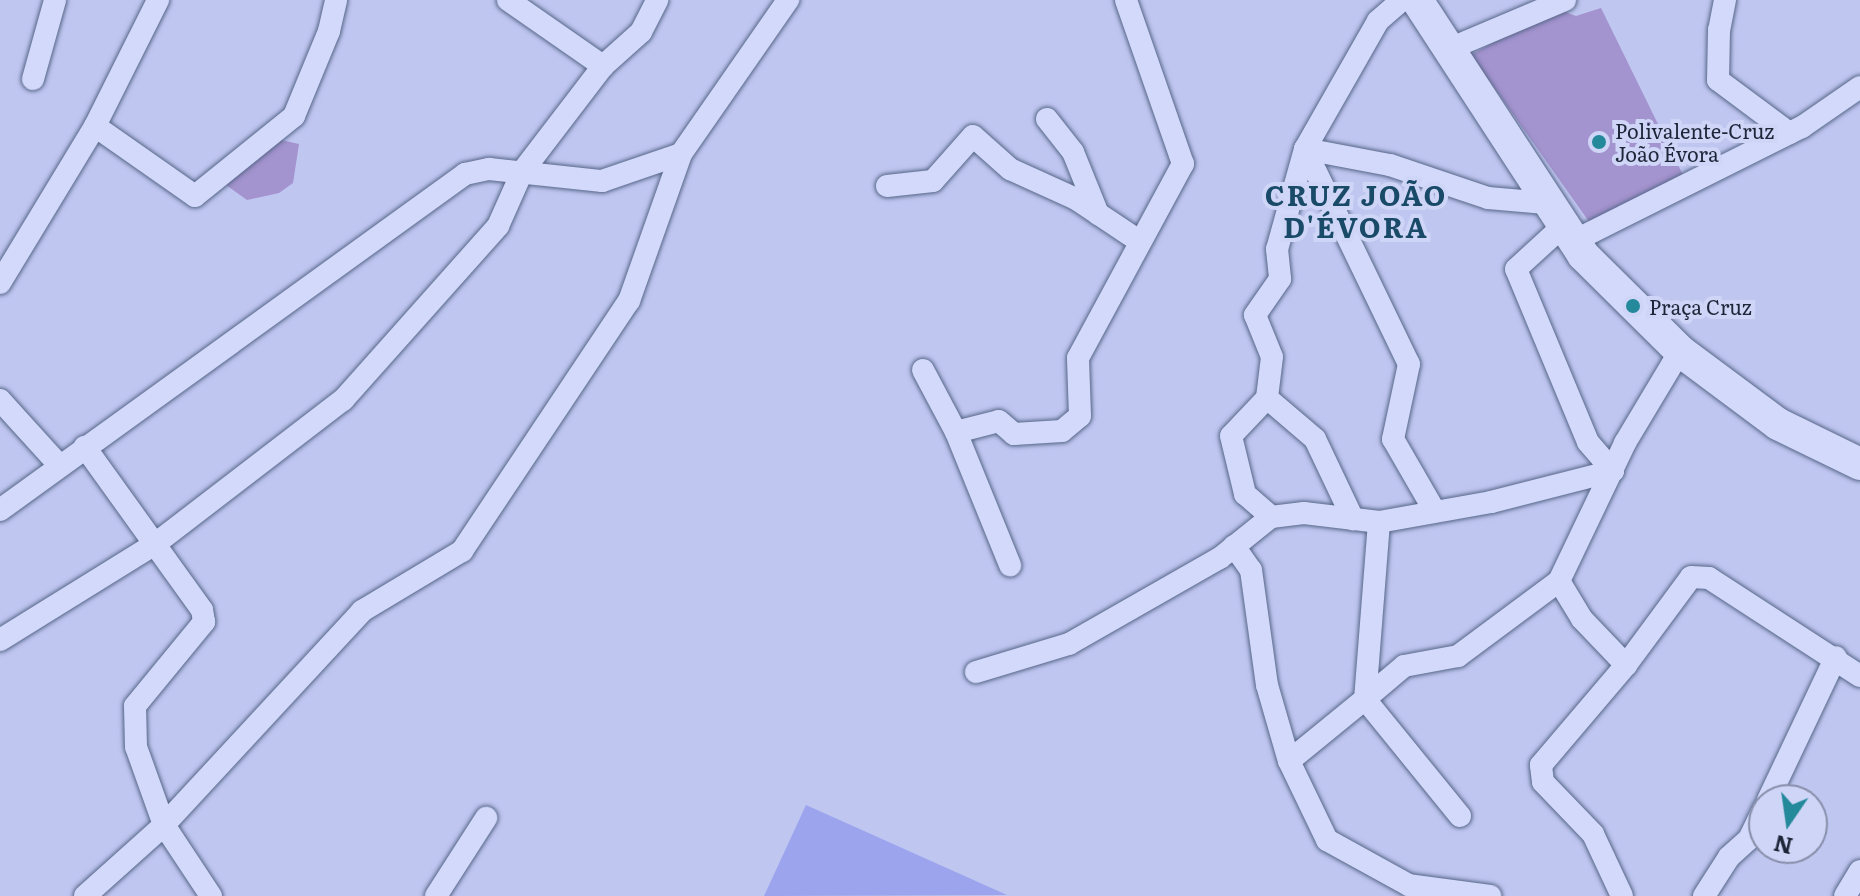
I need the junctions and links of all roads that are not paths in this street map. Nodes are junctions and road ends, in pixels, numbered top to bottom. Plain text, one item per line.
1 (55, 0) edge
2 (158, 0) edge
3 (336, 0) edge
4 (508, 0) edge
5 (657, 0) edge
6 (788, 0) edge
7 (1126, 0) edge
8 (1402, 0) edge
9 (1417, 0) edge
10 (1565, 0) edge
11 (1725, 0) edge
12 (1449, 49) junction
13 (603, 66) junction
14 (33, 79) dead end
15 (1860, 87) edge
16 (1047, 119) dead end
17 (95, 126) junction
18 (1789, 133) junction
19 (1305, 149) junction
20 (681, 154) junction
21 (522, 172) junction
22 (887, 186) dead end
23 (1098, 214) junction
24 (1561, 223) junction
25 (1139, 241) junction
26 (0, 283) edge
27 (1680, 351) junction
28 (923, 370) dead end
29 (1267, 398) junction
30 (0, 400) edge
31 (956, 432) junction
32 (85, 447) junction
33 (1860, 464) edge
34 (59, 465) junction
35 (1613, 471) junction
36 (0, 510) edge
37 (1434, 510) junction
38 (1271, 517) junction
39 (1353, 519) junction
40 (1379, 522) junction
41 (155, 544) junction
42 (1234, 546) junction
43 (1010, 565) dead end
44 (1559, 581) junction
45 (0, 640) edge
46 (1836, 657) junction
47 (1626, 665) junction
48 (976, 672) dead end
49 (1860, 676) edge
50 (1365, 699) junction
51 (1289, 761) junction
52 (1776, 784) edge
53 (1460, 816) dead end
54 (486, 818) dead end
55 (164, 825) junction
56 (1748, 840) edge
57 (1860, 871) edge
58 (85, 896) edge
59 (211, 896) edge
60 (436, 896) edge
61 (1490, 896) edge
62 (1622, 896) edge
63 (1704, 896) edge
64 (1845, 896) edge

1 - 14 street
2 - 17 street
3 - 17 street
4 - 13 street
5 - 13 street
6 - 20 street
7 - 25 street
8 - 19 street
9 - 12 street
10 - 12 street
11 - 18 street
12 - 24 street
13 - 21 street
15 - 18 street
16 - 23 street
17 - 26 street
18 - 24 street
19 - 24 street
19 - 29 street
19 - 37 street
20 - 21 street
20 - 55 street
21 - 32 street
21 - 41 street
22 - 23 street
23 - 25 street
24 - 27 street
24 - 35 street
25 - 31 street
27 - 33 street
27 - 35 street
28 - 31 street
29 - 38 street
29 - 39 street
30 - 34 street
31 - 43 street
32 - 34 street
32 - 41 street
34 - 36 street
35 - 37 street
35 - 44 street
37 - 40 street
38 - 39 street
38 - 42 street
39 - 40 street
40 - 50 street
41 - 45 street
41 - 55 street
42 - 48 street
42 - 51 street
44 - 47 street
44 - 50 street
46 - 47 street
46 - 49 street
46 - 52 street
47 - 62 street
50 - 51 street
50 - 53 street
51 - 61 street
54 - 60 street
55 - 58 street
55 - 59 street
56 - 63 street
57 - 64 street

